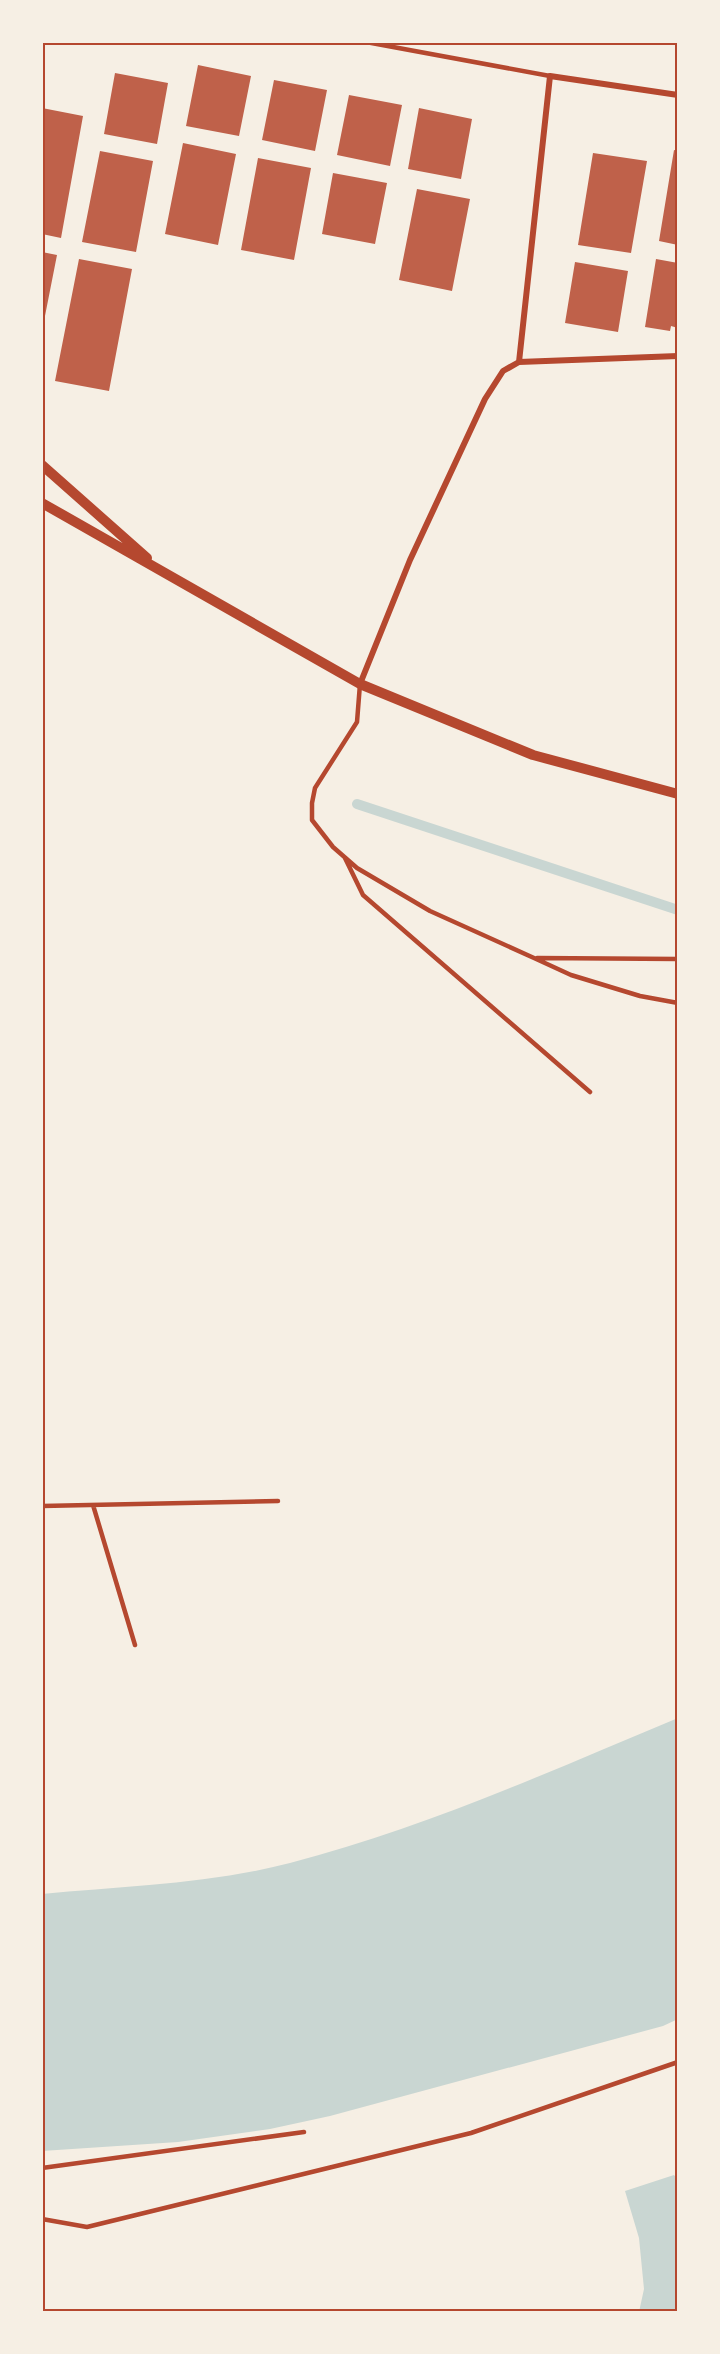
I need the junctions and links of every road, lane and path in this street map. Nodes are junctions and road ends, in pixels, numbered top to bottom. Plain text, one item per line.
1 (366, 42) edge
2 (550, 76) junction
3 (678, 95) edge
4 (678, 356) edge
5 (519, 362) junction
6 (42, 465) edge
7 (42, 503) edge
8 (165, 574) junction
9 (360, 684) junction
10 (678, 794) edge
11 (343, 856) junction
12 (534, 958) junction
13 (678, 959) edge
14 (678, 1003) edge
15 (590, 1092) dead end
16 (278, 1501) dead end
17 (93, 1505) junction
18 (42, 1506) edge
19 (135, 1645) dead end
20 (678, 2062) edge
21 (304, 2132) dead end
22 (42, 2168) edge
23 (42, 2218) edge

1 - 2 lane
2 - 3 street
2 - 5 street
4 - 5 street
5 - 9 street
6 - 8 street
7 - 8 street
8 - 9 street
9 - 10 street
9 - 11 lane
11 - 12 lane
11 - 15 lane
12 - 13 lane
12 - 14 lane
16 - 17 lane
17 - 18 lane
17 - 19 lane
20 - 23 lane
21 - 22 lane

